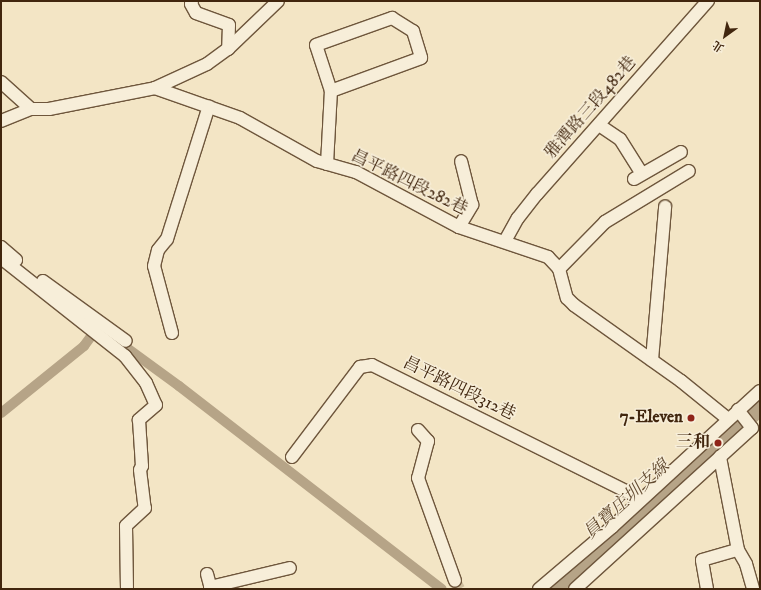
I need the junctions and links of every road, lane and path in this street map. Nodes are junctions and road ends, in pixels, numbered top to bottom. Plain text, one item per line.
1 (192, 1) edge
2 (278, 1) edge
3 (708, 1) edge
4 (228, 49) junction
5 (1, 82) edge
6 (155, 88) junction
7 (331, 91) junction
8 (208, 106) junction
9 (31, 109) junction
10 (1, 122) edge
11 (599, 125) junction
12 (681, 152) dead end
13 (461, 161) dead end
14 (327, 164) junction
15 (689, 171) dead end
16 (665, 207) dead end
17 (459, 227) junction
18 (505, 240) junction
19 (1, 247) edge
20 (1, 258) edge
21 (19, 268) junction
22 (559, 269) junction
23 (172, 333) dead end
24 (126, 342) dead end
25 (652, 360) junction
26 (760, 391) edge
27 (738, 410) junction
28 (728, 419) junction
29 (418, 430) dead end
30 (292, 457) dead end
31 (720, 457) junction
32 (642, 499) junction
33 (738, 550) junction
34 (290, 568) dead end
35 (207, 574) dead end
36 (455, 581) tunnel mouth
37 (210, 588) edge
38 (127, 589) edge
39 (539, 589) edge
40 (575, 589) edge
41 (706, 589) edge
42 (753, 589) edge

1 - 4 street
2 - 4 street
3 - 11 street, 雅潭路三段482巷
4 - 6 street
5 - 9 street
6 - 8 street, 昌平路四段282巷
6 - 9 street
7 - 7 street
7 - 14 street
8 - 14 street, 昌平路四段282巷
8 - 23 street
9 - 10 street
11 - 12 street
11 - 18 street, 雅潭路三段482巷
13 - 17 street
14 - 17 street, 昌平路四段282巷
15 - 22 street
16 - 25 street
17 - 18 street, 昌平路四段282巷
18 - 22 street, 昌平路四段282巷
19 - 21 street
20 - 21 street
21 - 24 street
21 - 38 street
22 - 25 street
25 - 28 street
26 - 27 street
27 - 28 street
27 - 31 street
28 - 32 street
29 - 36 street
30 - 32 street, 昌平路四段312巷
31 - 33 street
31 - 40 street
32 - 39 street
33 - 41 street
33 - 42 street
34 - 37 street
35 - 37 street

